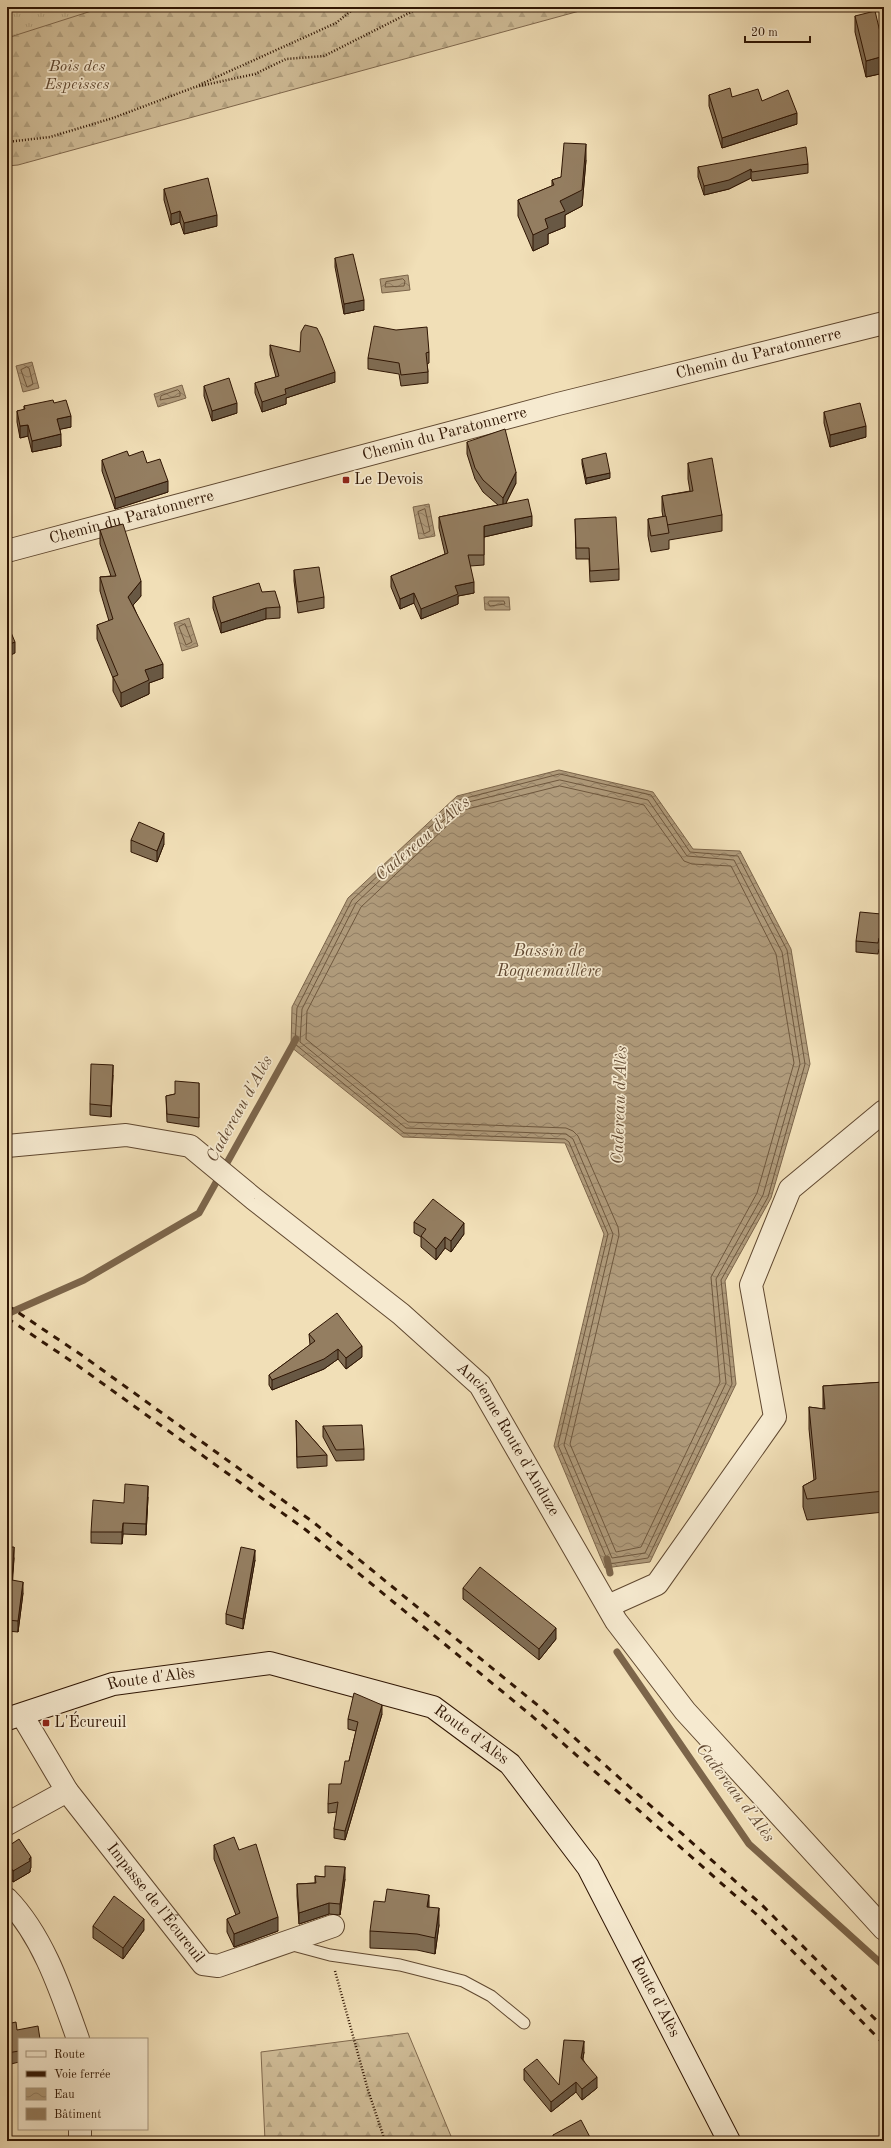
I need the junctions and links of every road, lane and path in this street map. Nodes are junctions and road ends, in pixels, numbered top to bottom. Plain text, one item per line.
1 (356, 7) edge
2 (421, 7) edge
3 (195, 87) junction
4 (7, 142) edge
5 (884, 323) edge
6 (7, 551) edge
7 (884, 1111) edge
8 (7, 1146) edge
9 (608, 1606) junction
10 (14, 1717) edge
11 (68, 1791) junction
12 (7, 1824) edge
13 (7, 1899) edge
14 (333, 1926) dead end
15 (884, 1929) edge
16 (285, 1943) junction
17 (330, 1956) junction
18 (524, 2023) dead end
19 (78, 2038) edge
20 (80, 2130) edge
21 (80, 2141) edge
22 (385, 2141) edge
23 (729, 2141) edge

1 - 3 path
2 - 3 path
3 - 4 path
5 - 6 street, Chemin du Paratonnerre
7 - 9 street
8 - 9 street, Ancienne Route d'Anduze
9 - 15 street, Ancienne Route d'Anduze
10 - 11 street, Impasse de l'Écureuil
10 - 23 street, Route d'Alès
11 - 12 street
11 - 16 street, Impasse de l'Écureuil
13 - 19 street
14 - 16 street, Impasse de l'Écureuil
16 - 17 lane
17 - 18 lane
17 - 22 path
20 - 21 street

